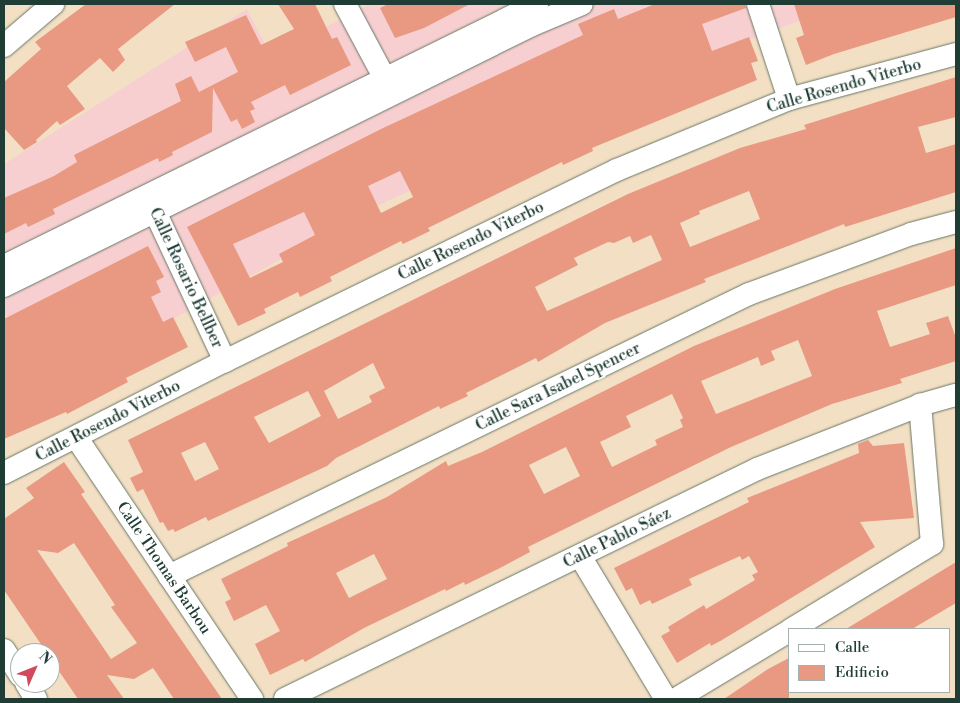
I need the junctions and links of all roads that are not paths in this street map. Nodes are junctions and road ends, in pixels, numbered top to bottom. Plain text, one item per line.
1 (53, 4) edge
2 (345, 4) edge
3 (537, 4) edge
4 (582, 4) edge
5 (758, 4) edge
6 (4, 46) edge
7 (956, 54) edge
8 (384, 77) junction
9 (789, 99) junction
10 (152, 204) junction
11 (956, 222) edge
12 (4, 266) edge
13 (4, 286) edge
14 (225, 361) junction
15 (956, 395) edge
16 (920, 405) junction
17 (76, 437) junction
18 (4, 473) edge
19 (580, 556) junction
20 (169, 576) junction
21 (793, 628) edge
22 (788, 631) edge
23 (252, 699) edge
24 (285, 699) edge
25 (666, 699) edge
26 (676, 699) edge

1 - 6 street
2 - 8 street
3 - 8 street
4 - 10 street
5 - 9 street
7 - 9 street, Calle Rosendo Viterbo
8 - 10 street
9 - 14 street, Calle Rosendo Viterbo
10 - 12 street
10 - 13 street
10 - 14 street, Calle Rosario Bellber
11 - 20 street, Calle Sara Isabel Spencer
14 - 17 street, Calle Rosendo Viterbo
15 - 16 street, Calle Pablo Sáez
16 - 19 street, Calle Pablo Sáez
16 - 21 street
17 - 18 street, Calle Rosendo Viterbo
17 - 20 street, Calle Thomas Barbou
19 - 24 street, Calle Pablo Sáez
19 - 25 street
20 - 23 street, Calle Thomas Barbou
22 - 26 street

